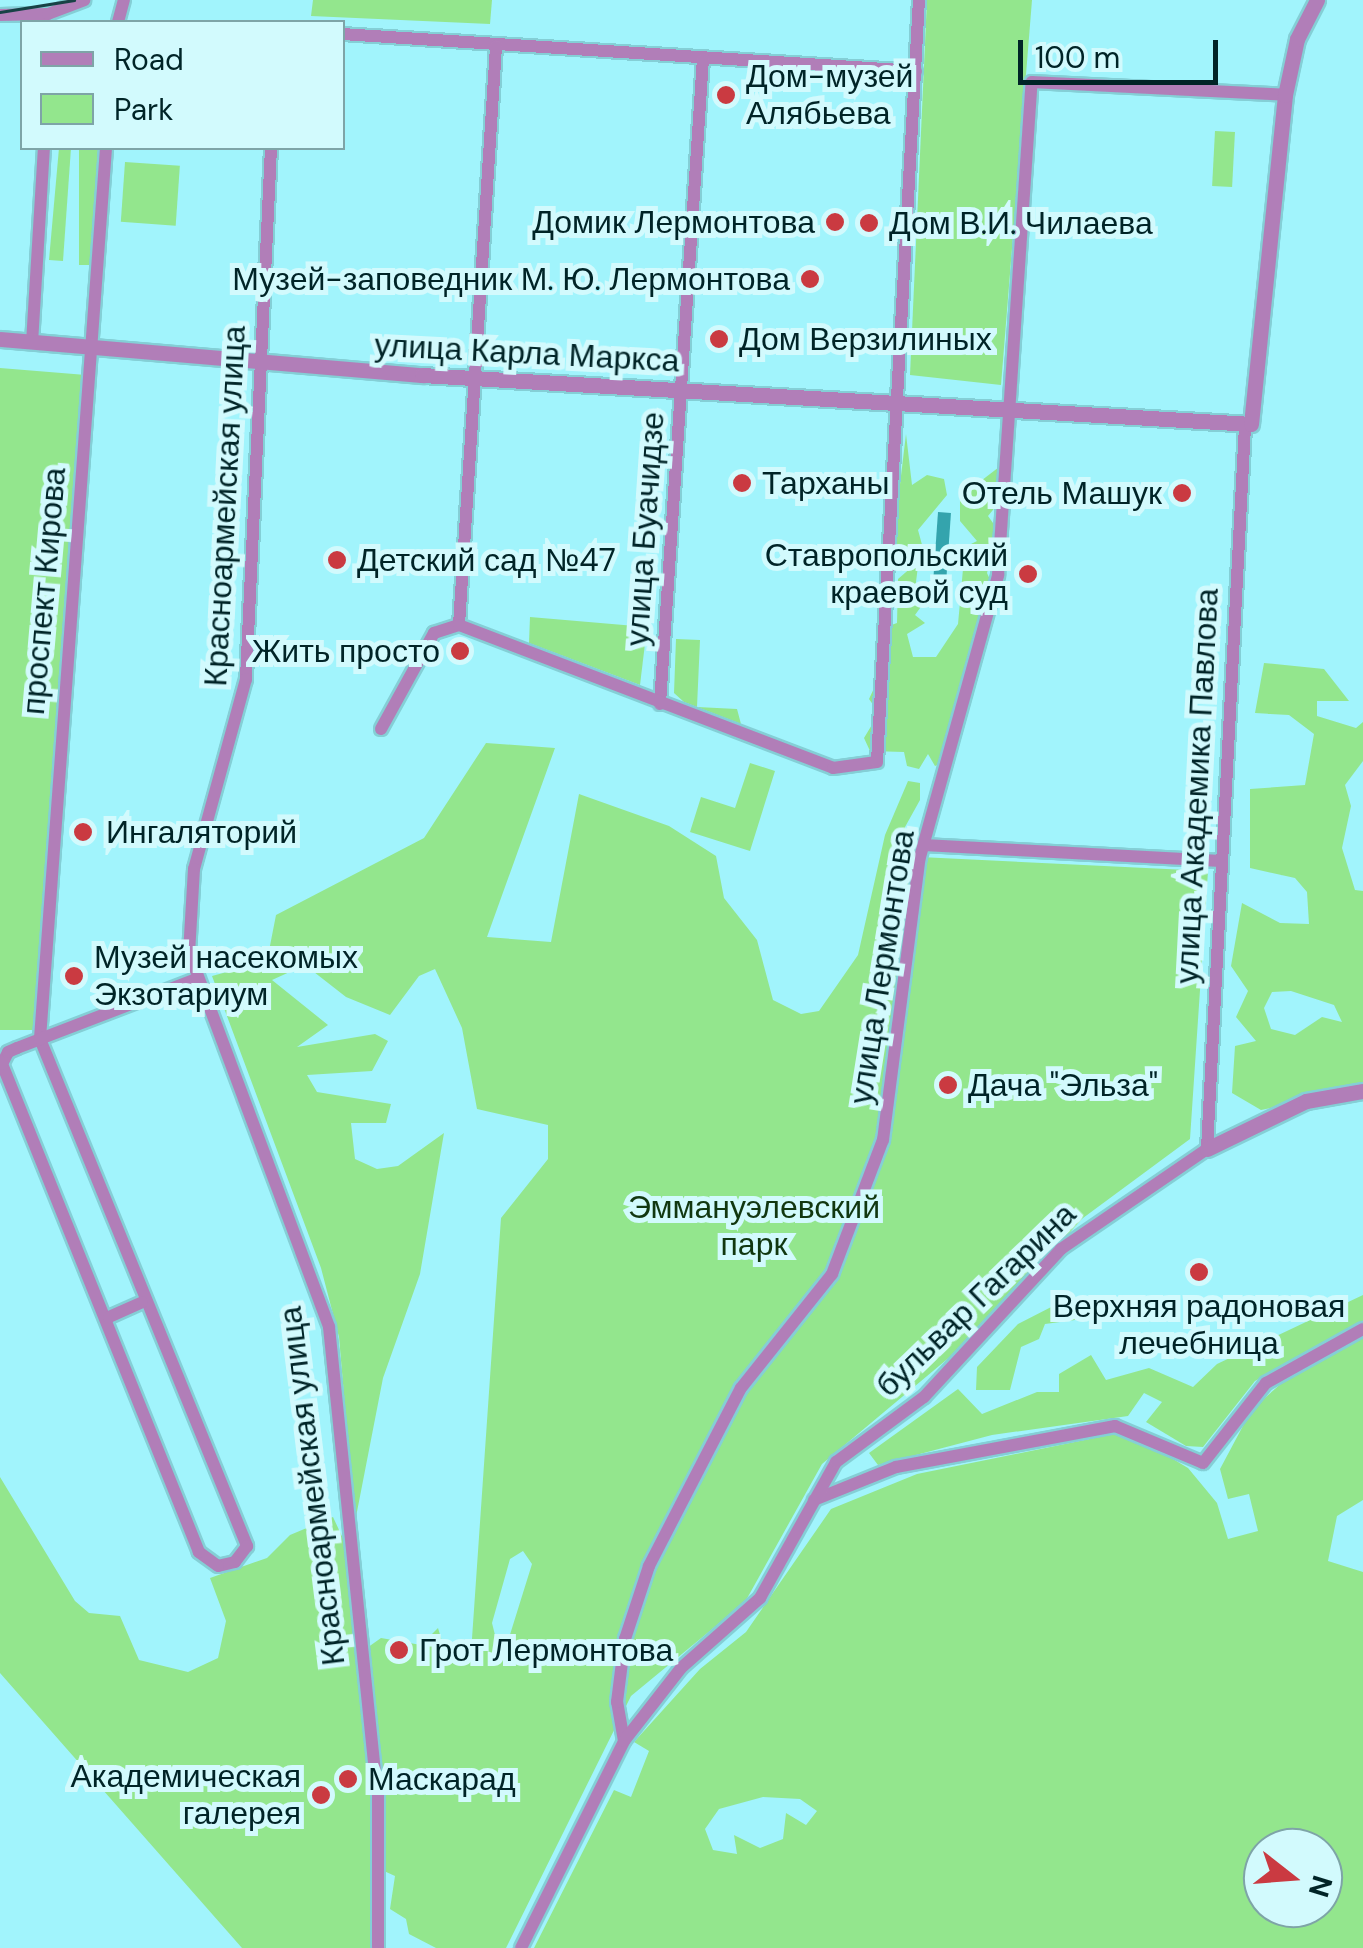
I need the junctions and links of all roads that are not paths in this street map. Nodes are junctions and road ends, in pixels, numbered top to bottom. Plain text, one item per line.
1 (84, 0) edge
2 (920, 0) edge
3 (1316, 0) edge
4 (0, 16) edge
5 (48, 18) edge
6 (345, 34) edge
7 (496, 46) junction
8 (703, 59) junction
9 (916, 71) junction
10 (1285, 95) junction
11 (44, 150) edge
12 (106, 150) edge
13 (272, 150) edge
14 (0, 339) edge
15 (32, 343) junction
16 (92, 350) junction
17 (261, 362) junction
18 (476, 378) junction
19 (682, 390) junction
20 (896, 400) junction
21 (1010, 408) junction
22 (1250, 422) junction
23 (459, 625) junction
24 (660, 704) junction
25 (380, 728) dead end
26 (925, 845) junction
27 (1220, 861) junction
28 (194, 980) junction
29 (40, 1040) junction
30 (1363, 1091) edge
31 (1207, 1149) junction
32 (142, 1302) junction
33 (109, 1317) junction
34 (1363, 1330) edge
35 (812, 1501) junction
36 (624, 1741) junction
37 (378, 1948) edge
38 (521, 1948) edge

1 - 5 street
2 - 9 street
3 - 10 street, улица Академика Павлова
4 - 5 street
6 - 7 street
7 - 8 street
7 - 18 street
8 - 9 street
8 - 19 street, улица Буачидзе
9 - 20 street
10 - 21 street, улица Лермонтова
10 - 22 street, улица Академика Павлова
11 - 15 street
12 - 16 street, проспект Кирова
13 - 17 street, Красноармейская улица
14 - 15 street, улица Карла Маркса
15 - 16 street, улица Карла Маркса
16 - 17 street, улица Карла Маркса
16 - 29 street, проспект Кирова
17 - 18 street, улица Карла Маркса
17 - 28 street, Красноармейская улица
18 - 19 street, улица Карла Маркса
18 - 23 street
19 - 20 street, улица Карла Маркса
19 - 24 street, улица Буачидзе
20 - 21 street, улица Карла Маркса
20 - 24 street
21 - 22 street, улица Карла Маркса
21 - 26 street, улица Лермонтова
22 - 27 street, улица Академика Павлова
23 - 24 street
23 - 25 street
26 - 27 street
26 - 36 street, улица Лермонтова
27 - 31 street, улица Академика Павлова
28 - 29 street
28 - 37 street, Красноармейская улица
29 - 32 street, проспект Кирова
29 - 33 street, проспект Кирова
30 - 31 street, бульвар Гагарина
31 - 35 street, бульвар Гагарина
32 - 33 street
32 - 33 street, проспект Кирова
34 - 35 street
35 - 36 street, бульвар Гагарина
36 - 38 street, бульвар Гагарина

